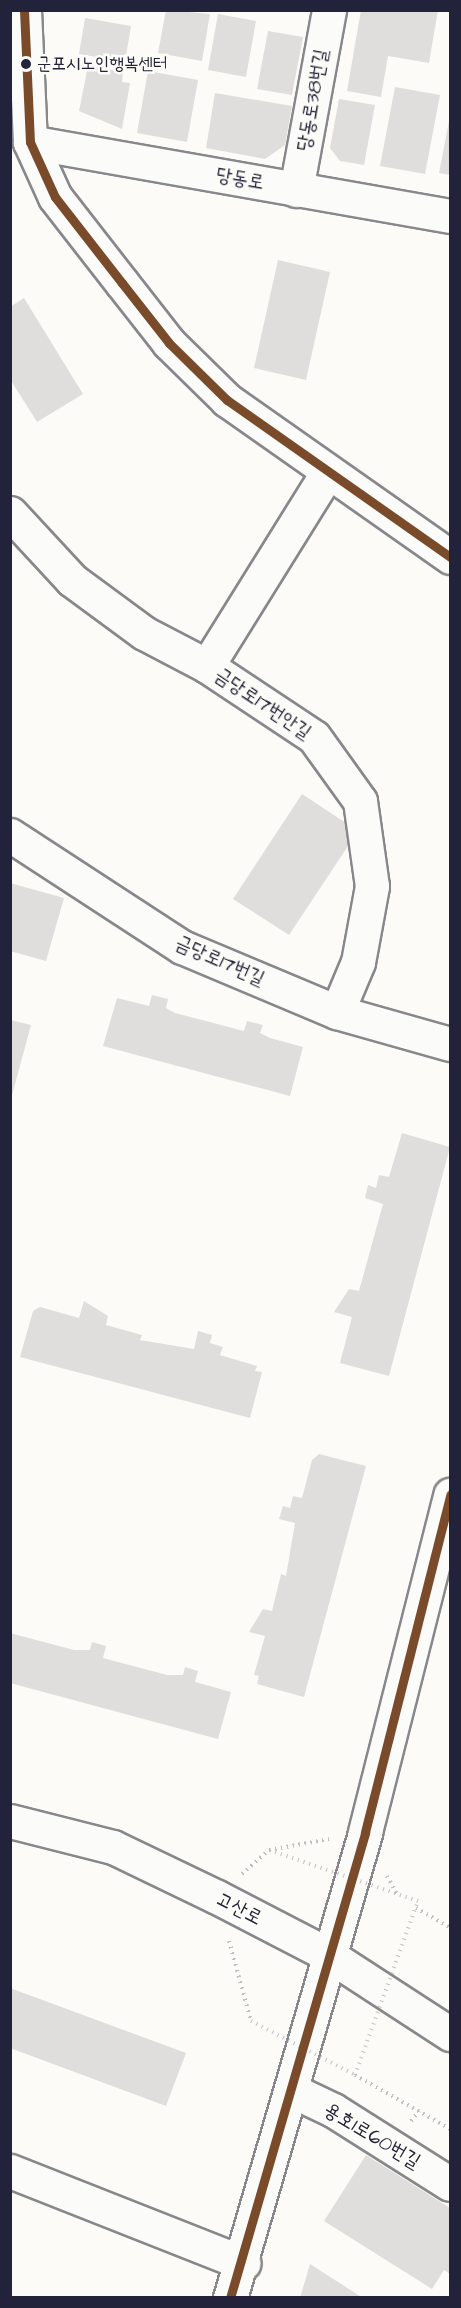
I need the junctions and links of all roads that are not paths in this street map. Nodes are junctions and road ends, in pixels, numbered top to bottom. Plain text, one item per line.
1 (24, 10) edge
2 (329, 10) edge
3 (30, 142) junction
4 (296, 190) junction
5 (450, 216) edge
6 (327, 473) junction
7 (10, 513) edge
8 (450, 557) edge
9 (207, 666) junction
10 (10, 835) edge
11 (338, 1012) junction
12 (450, 1044) edge
13 (450, 1495) edge
14 (10, 1821) edge
15 (327, 1954) junction
16 (450, 2034) edge
17 (291, 2090) junction
18 (10, 2171) edge
19 (450, 2184) edge
20 (243, 2263) junction
21 (230, 2298) edge

1 - 3 street
2 - 4 street, 당동로38번길
3 - 4 street, 당동로
3 - 6 street
4 - 5 street, 당동로
6 - 8 street
6 - 9 street
7 - 9 street, 금당로17번안길
9 - 11 street, 금당로17번안길
10 - 11 street, 금당로17번길
11 - 12 street, 금당로17번길
13 - 15 street
14 - 15 street, 고산로
15 - 16 street, 고산로
15 - 17 street
17 - 19 street, 용호1로60번길
17 - 20 street
18 - 20 street
20 - 21 street

